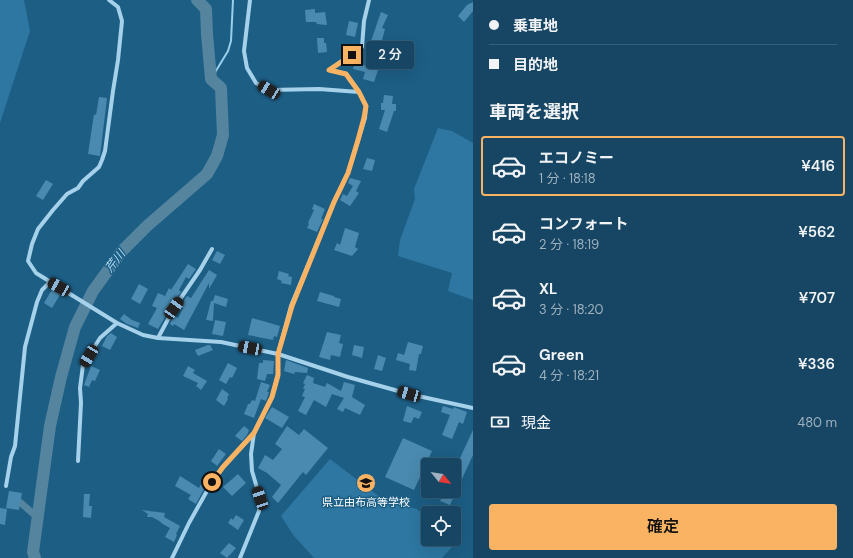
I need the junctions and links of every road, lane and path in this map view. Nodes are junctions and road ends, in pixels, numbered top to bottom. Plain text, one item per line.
1 (109, 0) edge
2 (250, 0) edge
3 (369, 0) edge
4 (359, 92) junction
5 (212, 250) dead end
6 (50, 282) junction
7 (117, 323) junction
8 (158, 338) junction
9 (278, 354) junction
10 (473, 408) edge
11 (254, 433) junction
12 (78, 461) dead end
13 (6, 486) dead end
14 (172, 558) edge
15 (240, 558) edge

1 - 6 street
2 - 4 street
3 - 4 street
4 - 9 street
5 - 8 street
6 - 7 street
6 - 13 street
7 - 8 street
7 - 12 street
8 - 9 street
9 - 10 street
9 - 11 street
11 - 14 street
11 - 15 street

